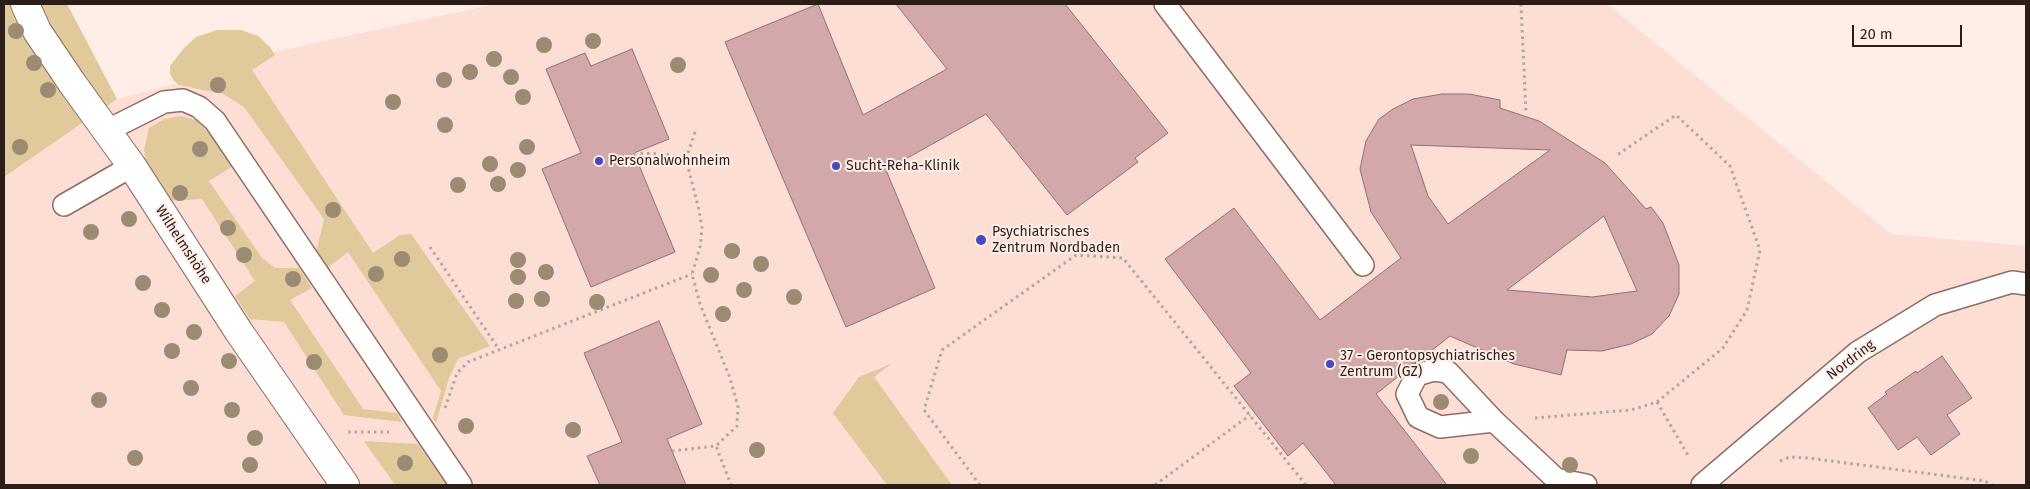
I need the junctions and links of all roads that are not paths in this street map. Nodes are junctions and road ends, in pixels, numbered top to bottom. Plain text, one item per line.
1 (25, 4) edge
2 (1165, 4) edge
3 (108, 130) junction
4 (132, 166) junction
5 (64, 206) dead end
6 (1363, 265) dead end
7 (2026, 284) edge
8 (1494, 421) road end
9 (1703, 484) edge
10 (345, 485) edge
11 (461, 485) edge
12 (1586, 485) edge

1 - 3 street, Wilhelmshöhe
2 - 6 lane
3 - 4 street, Wilhelmshöhe
3 - 11 lane
4 - 5 lane
4 - 10 street, Wilhelmshöhe
7 - 9 lane, Nordring
8 - 12 lane

